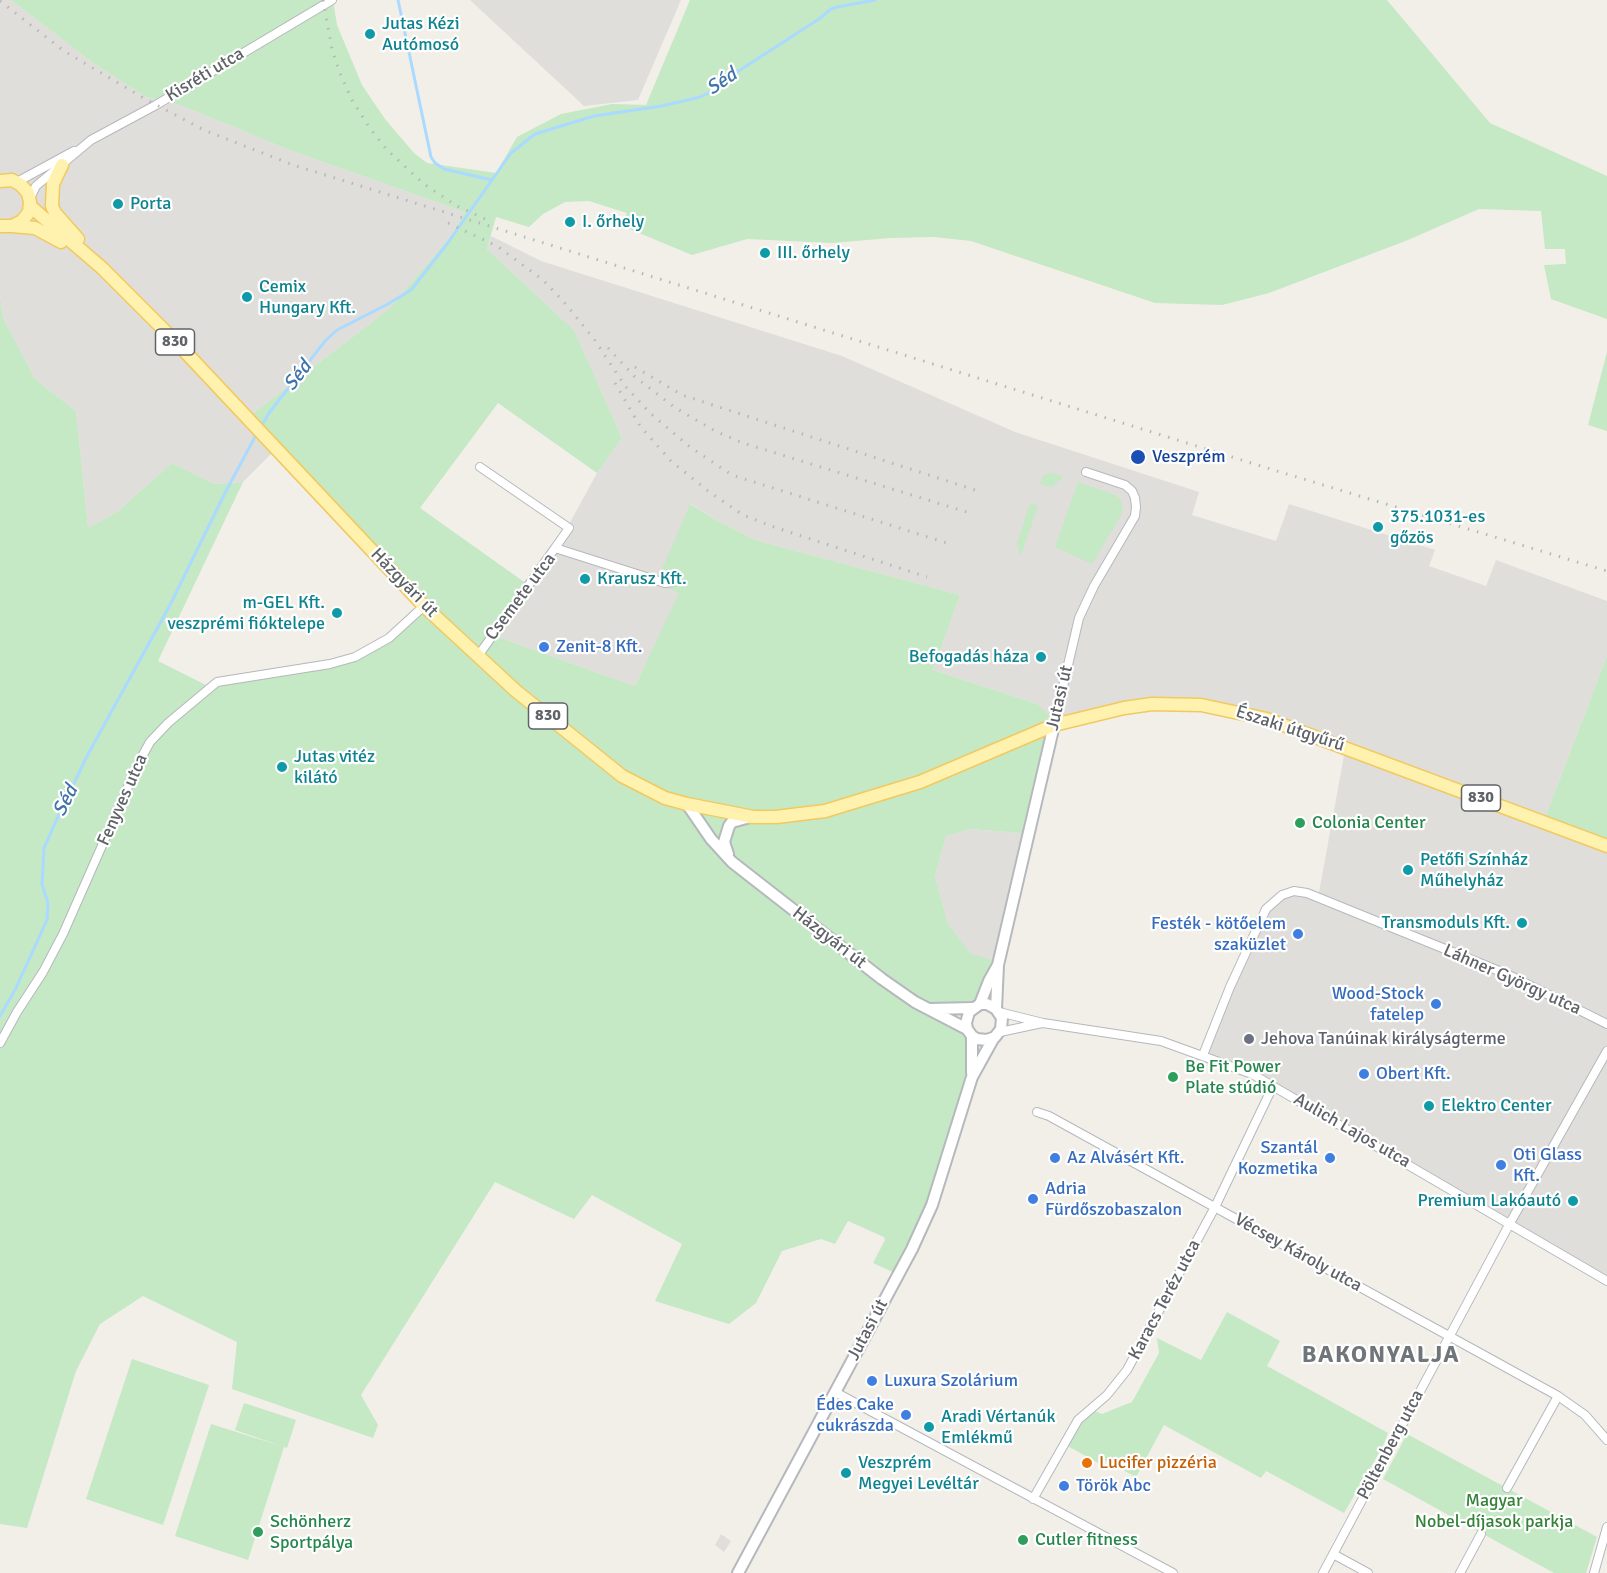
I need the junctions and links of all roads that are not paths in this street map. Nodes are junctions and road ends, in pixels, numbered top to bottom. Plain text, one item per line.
1 (332, 0) edge
2 (78, 149) junction
3 (62, 165) junction
4 (0, 171) edge
5 (9, 181) edge
6 (30, 202) junction
7 (6, 226) edge
8 (102, 268) junction
9 (480, 467) dead end
10 (1086, 472) dead end
11 (555, 548) junction
12 (673, 582) dead end
13 (424, 606) junction
14 (478, 656) junction
15 (1054, 725) junction
16 (687, 804) junction
17 (753, 817) junction
18 (1607, 846) edge
19 (732, 862) junction
20 (998, 965) junction
21 (976, 1006) junction
22 (930, 1009) junction
23 (998, 1010) junction
24 (1043, 1023) junction
25 (1607, 1024) edge
26 (969, 1033) junction
27 (996, 1035) junction
28 (0, 1043) edge
29 (1607, 1051) edge
30 (1203, 1055) junction
31 (972, 1077) junction
32 (1273, 1086) junction
33 (1037, 1112) dead end
34 (1215, 1207) junction
35 (1510, 1223) junction
36 (1607, 1281) edge
37 (1451, 1335) junction
38 (835, 1392) junction
39 (1558, 1395) junction
40 (1607, 1440) edge
41 (1507, 1488) dead end
42 (1033, 1499) junction
43 (1607, 1527) edge
44 (1481, 1534) dead end
45 (1333, 1554) junction
46 (738, 1573) edge
47 (1173, 1573) edge
48 (1323, 1573) edge
49 (1368, 1573) edge
50 (1460, 1573) edge
51 (1594, 1573) edge

1 - 2 street, Kisréti utca
2 - 3 street, Kisréti utca
2 - 5 street, Kisréti utca
3 - 6 street, Kisréti utca
3 - 8 main road
4 - 5 main road, 830
5 - 6 main road, 830
6 - 7 main road, 830
6 - 8 main road, Házgyári út / 830
7 - 8 main road, Házgyári út / 830
8 - 13 main road, Házgyári út / 830
9 - 11 street
10 - 15 street, Jutasi út
11 - 12 street, Csemete utca
11 - 14 street, Csemete utca
13 - 14 main road, Házgyári út / 830
13 - 28 street, Fenyves utca
14 - 16 main road, Házgyári út / 830
15 - 17 main road, Északi útgyűrű / 830
15 - 18 main road, Északi útgyűrű / 830
15 - 20 street, Jutasi út
16 - 17 main road, Északi útgyűrű / 830
16 - 19 street, Házgyári út
17 - 19 street
19 - 22 street, Házgyári út
20 - 21 street, Jutasi út
20 - 23 street, Jutasi út
21 - 22 street
21 - 23 street
21 - 26 street, Jutasi út
22 - 26 street, Házgyári út
23 - 24 street, Aulich Lajos utca
23 - 27 street, Jutasi út
24 - 27 street, Aulich Lajos utca
24 - 30 street, Aulich Lajos utca
25 - 30 street, Láhner György utca
26 - 27 street
26 - 31 street, Jutasi út
27 - 31 street, Jutasi út
29 - 35 street, Pöltenberg utca
30 - 32 street, Aulich Lajos utca
31 - 38 street, Jutasi út
32 - 34 street, Karacs Teréz utca
32 - 35 street, Aulich Lajos utca
33 - 34 street, Vécsey Károly utca
34 - 37 street, Vécsey Károly utca
34 - 42 street, Karacs Teréz utca
35 - 36 street, Aulich Lajos utca
35 - 37 street, Pöltenberg utca
37 - 39 street, Vécsey Károly utca
37 - 45 street, Pöltenberg utca
38 - 42 street
38 - 46 street, Jutasi út
39 - 40 street, Vécsey Károly utca
39 - 41 street
42 - 47 street
43 - 51 street
44 - 50 street
45 - 48 street, Pöltenberg utca
45 - 49 street

